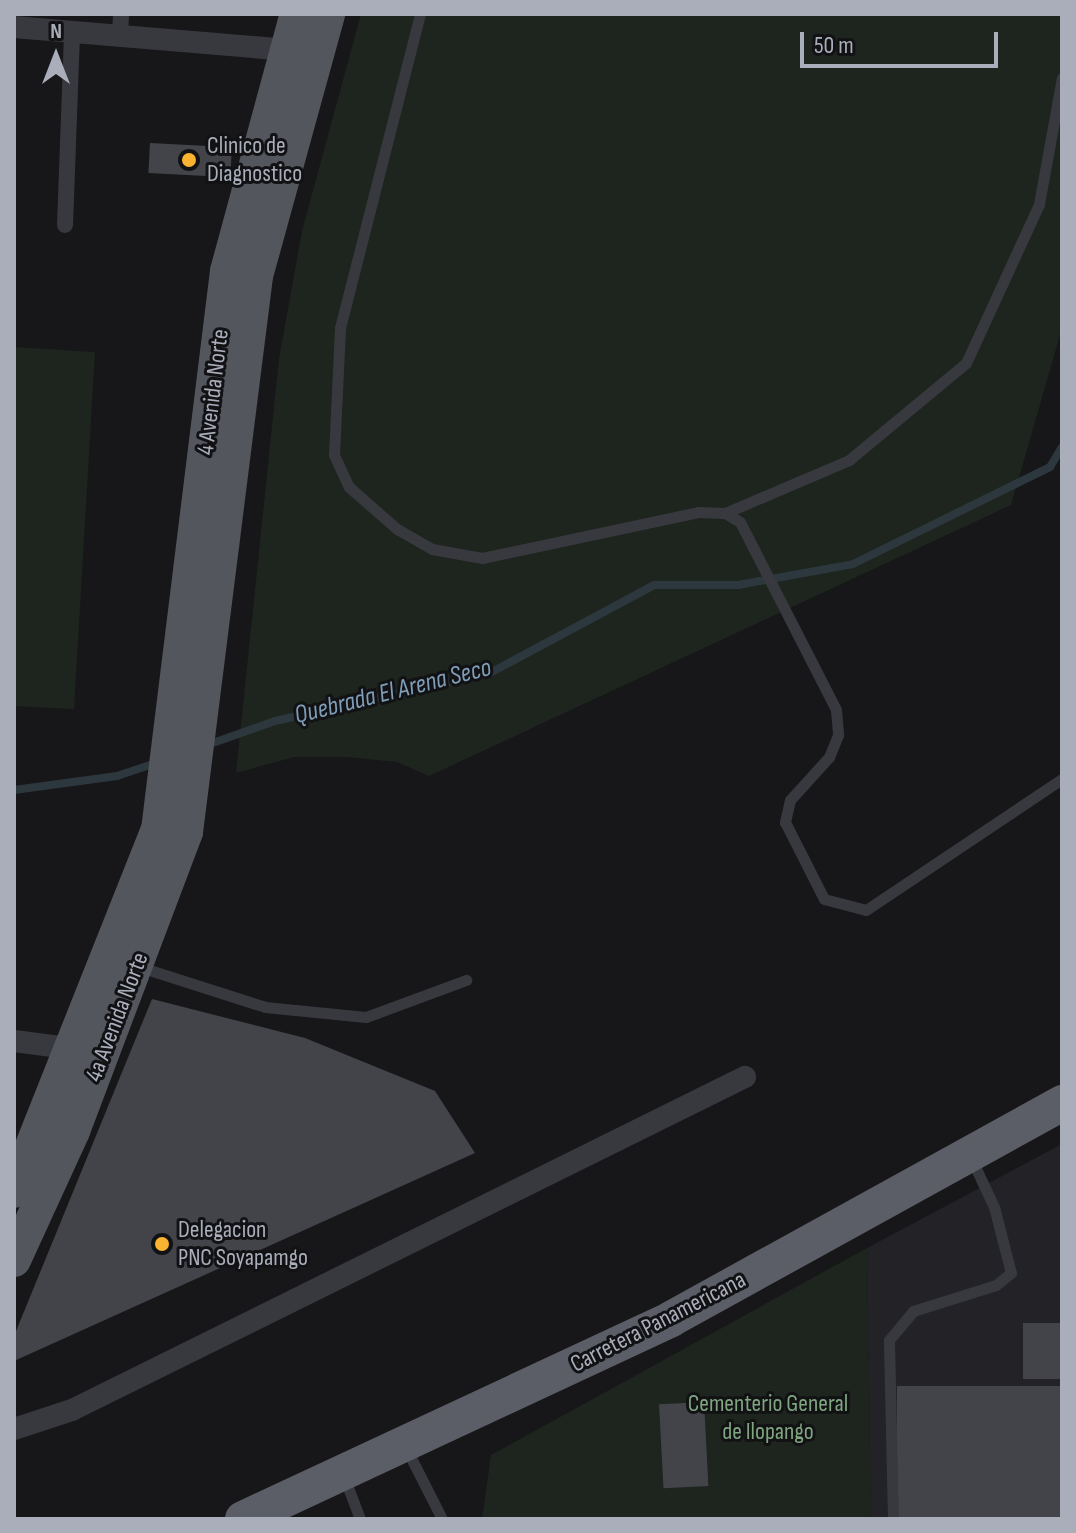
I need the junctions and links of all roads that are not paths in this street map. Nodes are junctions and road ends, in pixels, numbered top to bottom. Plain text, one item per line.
1 (297, 14) edge
2 (328, 14) edge
3 (420, 14) edge
4 (120, 25) edge
5 (14, 27) edge
6 (72, 32) junction
7 (302, 52) junction
8 (1062, 78) edge
9 (65, 225) dead end
10 (725, 513) junction
11 (185, 755) joint
12 (1062, 779) edge
13 (123, 960) junction
14 (466, 980) dead end
15 (14, 1041) edge
16 (68, 1047) junction
17 (104, 1054) junction
18 (745, 1077) dead end
19 (1062, 1103) edge
20 (969, 1154) junction
21 (14, 1191) edge
22 (14, 1260) edge
23 (14, 1429) edge
24 (405, 1447) junction
25 (344, 1476) junction
26 (243, 1519) edge
27 (360, 1519) edge
28 (442, 1519) edge
29 (893, 1519) edge

1 - 7 main road, 4 Avenida Norte
2 - 7 main road, 4 Avenida Norte
3 - 10 lane
4 - 6 street
4 - 7 street
5 - 6 street
6 - 9 street
7 - 11 main road, 4 Avenida Norte
8 - 10 lane
10 - 12 lane
11 - 13 main road, 4a Avenida Norte
13 - 14 lane
13 - 16 main road, 4a Avenida Norte
13 - 17 main road, 4a Avenida Norte
15 - 16 street
16 - 17 street
16 - 21 main road, 4a Avenida Norte
17 - 22 main road, 4a Avenida Norte
18 - 23 street
19 - 20 highway, Carretera Panamericana
20 - 24 highway, Carretera Panamericana
20 - 29 lane
24 - 25 highway, Carretera Panamericana
24 - 28 lane
25 - 26 highway, Carretera Panamericana
25 - 27 lane

